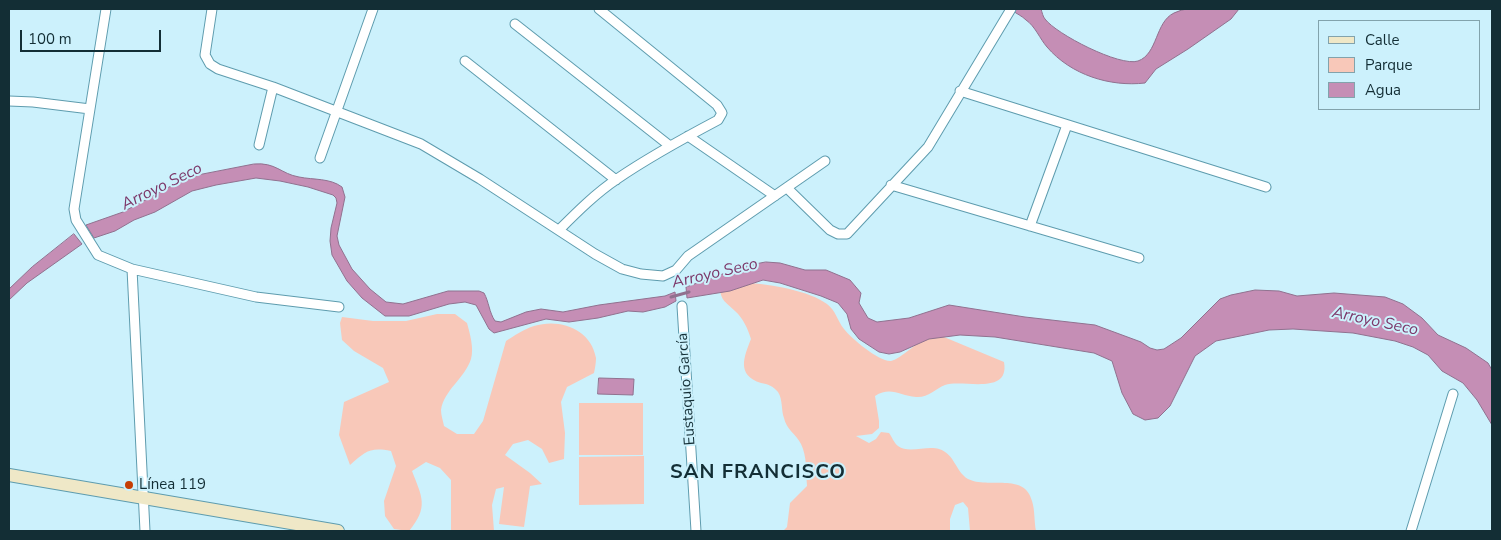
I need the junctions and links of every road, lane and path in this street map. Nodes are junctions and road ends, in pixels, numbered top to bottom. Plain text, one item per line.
1 (106, 9) edge
2 (212, 9) edge
3 (372, 9) edge
4 (599, 9) edge
5 (1011, 9) edge
6 (515, 24) dead end
7 (465, 62) dead end
8 (273, 87) junction
9 (960, 91) junction
10 (9, 101) edge
11 (90, 109) junction
12 (336, 111) junction
13 (1067, 125) junction
14 (688, 136) junction
15 (259, 145) dead end
16 (670, 146) junction
17 (320, 158) dead end
18 (825, 161) dead end
19 (616, 180) junction
20 (891, 185) junction
21 (1266, 187) dead end
22 (788, 188) junction
23 (775, 196) junction
24 (1030, 226) junction
25 (559, 230) junction
26 (1139, 258) dead end
27 (132, 269) junction
28 (682, 306) dead end
29 (338, 307) dead end
30 (1453, 394) dead end
31 (9, 475) edge
32 (143, 498) junction
33 (146, 531) edge
34 (334, 531) edge
35 (696, 531) edge
36 (1411, 531) edge

1 - 11 street
2 - 8 street
3 - 12 street
4 - 14 street
5 - 9 street
6 - 16 street
7 - 19 street
8 - 12 street
8 - 15 street
9 - 13 street
9 - 20 street
10 - 11 street
11 - 27 street
12 - 17 street
12 - 25 street
13 - 21 street
13 - 24 street
14 - 16 street
14 - 23 street
16 - 19 street
18 - 22 street
19 - 25 street
20 - 22 street
20 - 24 street
22 - 23 street
23 - 25 street
24 - 26 street
27 - 29 street
27 - 32 street
28 - 35 street, Eustaquio García
30 - 36 street
31 - 32 street
32 - 33 street
32 - 34 street

